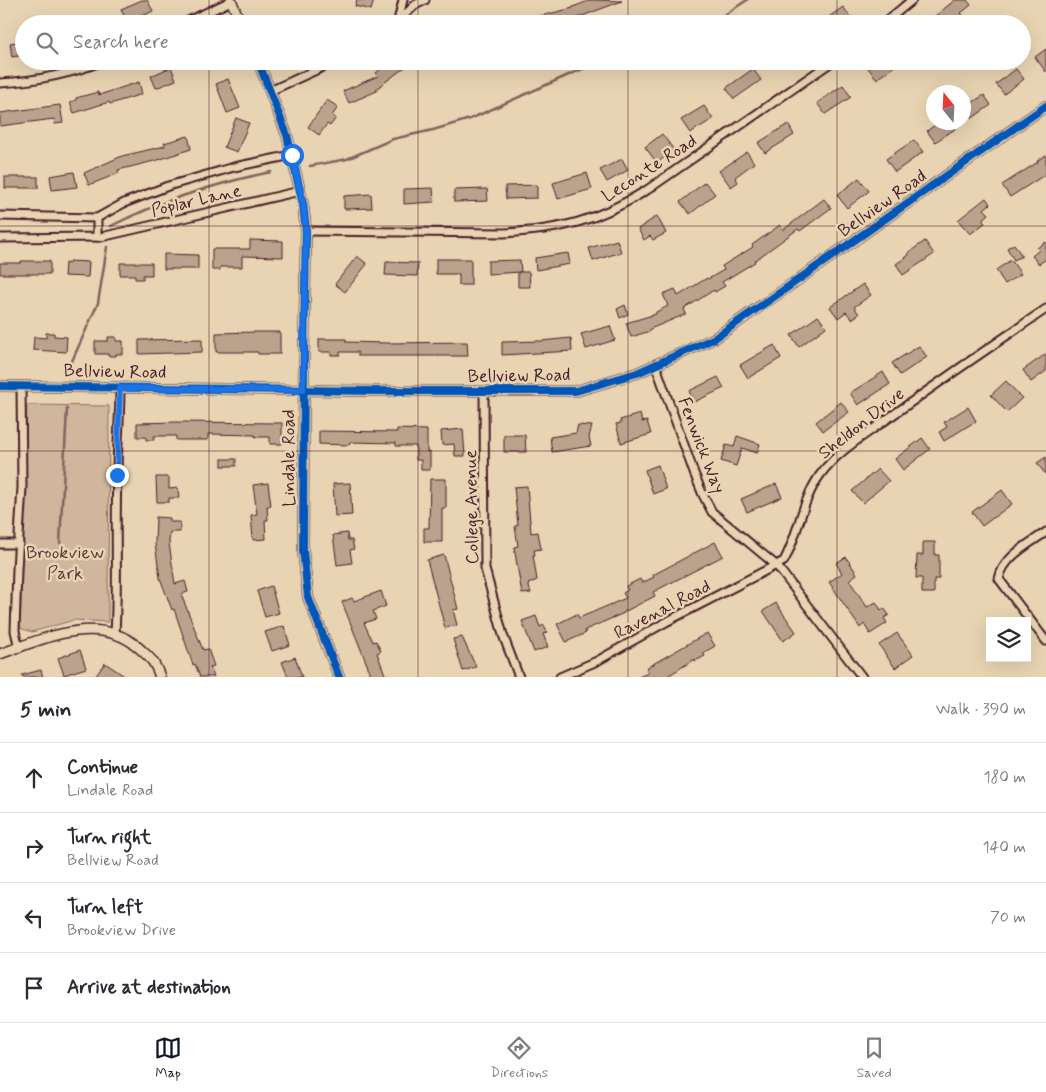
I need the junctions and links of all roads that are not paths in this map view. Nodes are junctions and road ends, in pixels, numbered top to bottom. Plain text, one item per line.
1 (231, 0) edge
2 (403, 0) edge
3 (425, 0) edge
4 (912, 0) edge
5 (200, 15) edge
6 (237, 15) edge
7 (399, 15) edge
8 (404, 15) edge
9 (894, 15) edge
10 (79, 70) edge
11 (262, 70) edge
12 (316, 70) edge
13 (820, 70) edge
14 (0, 83) edge
15 (270, 91) junction
16 (1046, 106) edge
17 (292, 155) junction
18 (300, 191) junction
19 (0, 216) edge
20 (97, 218) junction
21 (306, 231) junction
22 (97, 237) junction
23 (0, 238) edge
24 (1046, 309) edge
25 (656, 366) junction
26 (0, 386) edge
27 (21, 386) junction
28 (120, 388) junction
29 (303, 390) junction
30 (484, 391) junction
31 (1046, 532) edge
32 (0, 544) edge
33 (19, 544) junction
34 (777, 566) junction
35 (115, 634) junction
36 (1046, 641) edge
37 (18, 648) junction
38 (0, 654) edge
39 (160, 677) edge
40 (339, 677) edge
41 (520, 677) edge
42 (560, 677) edge
43 (862, 677) edge

1 - 5 street
1 - 6 street
2 - 7 street
3 - 8 street
4 - 9 street
10 - 14 street
11 - 15 street, Lindale Road
12 - 15 street
13 - 21 street, Leconte Road
15 - 17 street, Lindale Road
16 - 25 street, Bellview Road
17 - 18 street, Lindale Road
17 - 20 street, Poplar Lane
18 - 21 street, Lindale Road
18 - 22 street, Poplar Lane
19 - 20 street
20 - 22 street
21 - 29 street, Lindale Road
22 - 23 street, Poplar Lane
24 - 34 street, Sheldon Drive
25 - 30 street, Bellview Road
25 - 34 street, Fenwick Way
26 - 27 street, Bellview Road
27 - 28 street, Bellview Road
27 - 33 street
28 - 29 street, Bellview Road
28 - 35 street
29 - 30 street, Bellview Road
29 - 40 street, Lindale Road
30 - 41 street, College Avenue
31 - 36 street
32 - 33 street
33 - 37 street
34 - 42 street, Ravenal Road
34 - 43 street
35 - 37 street
35 - 39 street
37 - 38 street

